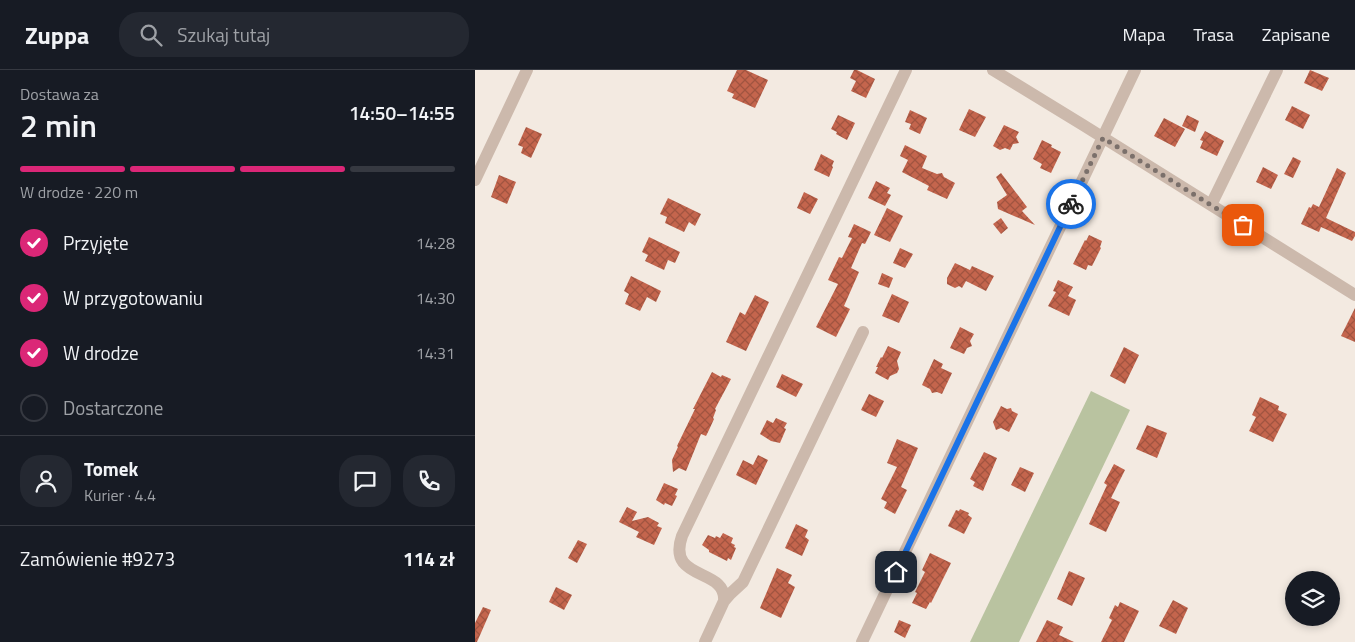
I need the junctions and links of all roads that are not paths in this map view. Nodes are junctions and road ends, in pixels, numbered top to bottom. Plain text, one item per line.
1 (527, 70) edge
2 (906, 70) edge
3 (993, 70) edge
4 (1135, 70) edge
5 (1277, 70) edge
6 (1103, 138) junction
7 (475, 180) edge
8 (1211, 206) junction
9 (1354, 293) edge
10 (863, 332) dead end
11 (724, 602) junction
12 (705, 642) edge
13 (862, 642) edge

1 - 7 street
2 - 11 street
3 - 6 street
4 - 6 street
5 - 8 street
6 - 8 street
6 - 13 street
8 - 9 street
10 - 11 street
11 - 12 street

